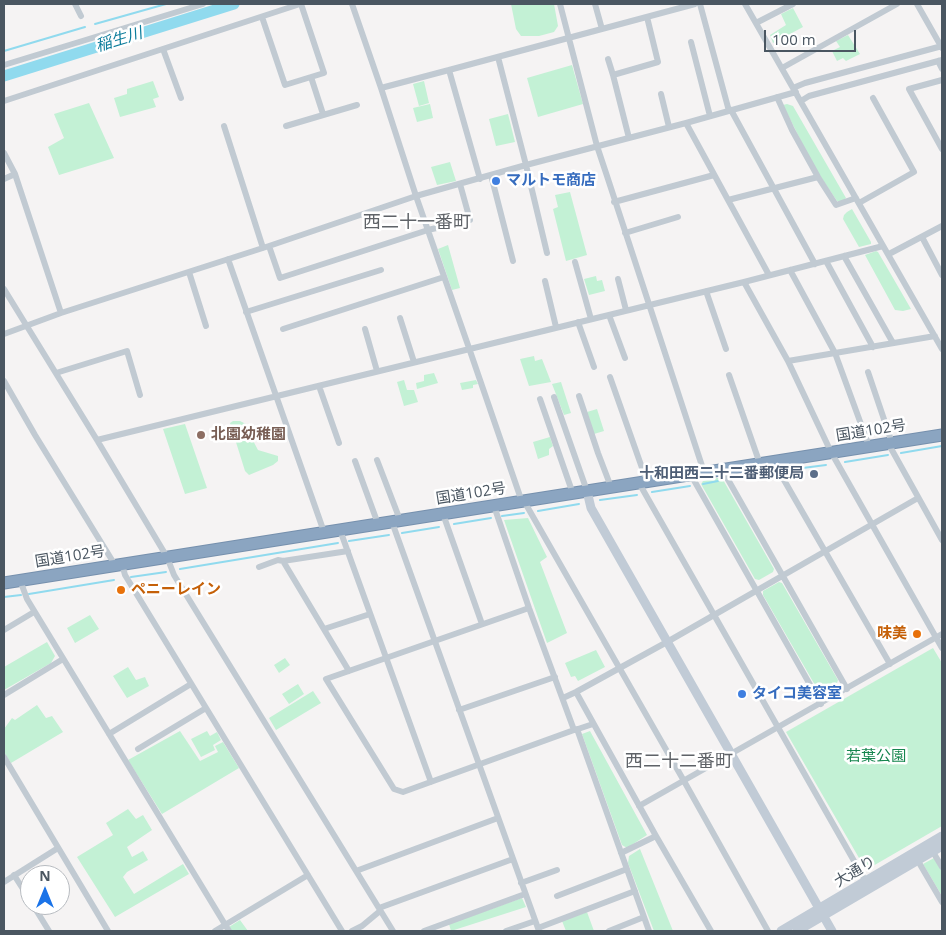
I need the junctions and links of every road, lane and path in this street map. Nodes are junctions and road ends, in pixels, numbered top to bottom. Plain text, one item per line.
1 (75, 4) edge
2 (203, 4) edge
3 (301, 4) edge
4 (352, 4) edge
5 (560, 4) edge
6 (595, 4) edge
7 (694, 4) edge
8 (700, 4) edge
9 (745, 4) edge
10 (793, 4) edge
11 (897, 4) edge
12 (917, 4) edge
13 (680, 6) edge
14 (80, 16) dead end
15 (262, 16) junction
16 (647, 17) junction
17 (756, 24) junction
18 (602, 28) junction
19 (568, 38) junction
20 (691, 42) dead end
21 (942, 47) edge
22 (163, 49) junction
23 (498, 57) junction
24 (608, 59) dead end
25 (940, 60) edge
26 (4, 65) edge
27 (782, 68) junction
28 (942, 69) edge
29 (449, 70) junction
30 (613, 75) junction
31 (310, 77) junction
32 (942, 80) edge
33 (381, 88) junction
34 (795, 90) junction
35 (661, 94) dead end
36 (181, 98) dead end
37 (777, 98) junction
38 (873, 98) dead end
39 (4, 101) edge
40 (801, 101) junction
41 (357, 105) dead end
42 (730, 111) junction
43 (323, 114) junction
44 (710, 116) junction
45 (686, 123) junction
46 (224, 126) dead end
47 (286, 126) dead end
48 (669, 128) junction
49 (629, 138) junction
50 (597, 146) junction
51 (942, 149) edge
52 (4, 153) edge
53 (526, 165) junction
54 (15, 174) junction
55 (491, 175) junction
56 (714, 175) junction
57 (818, 177) junction
58 (480, 178) junction
59 (4, 179) edge
60 (460, 184) junction
61 (774, 188) junction
62 (416, 196) junction
63 (728, 200) junction
64 (858, 201) junction
65 (614, 202) junction
66 (678, 217) dead end
67 (942, 226) edge
68 (428, 230) junction
69 (625, 233) junction
70 (922, 237) junction
71 (884, 246) junction
72 (266, 247) junction
73 (548, 253) dead end
74 (889, 254) junction
75 (844, 256) junction
76 (228, 259) junction
77 (513, 261) dead end
78 (826, 261) junction
79 (575, 262) dead end
80 (815, 264) junction
81 (382, 270) dead end
82 (790, 270) junction
83 (189, 272) junction
84 (769, 275) junction
85 (942, 275) edge
86 (444, 276) junction
87 (618, 279) dead end
88 (545, 281) dead end
89 (744, 282) junction
90 (4, 288) edge
91 (706, 291) junction
92 (649, 305) junction
93 (626, 310) junction
94 (246, 312) junction
95 (61, 313) junction
96 (609, 315) junction
97 (400, 318) dead end
98 (591, 319) junction
99 (578, 322) junction
100 (26, 326) junction
101 (206, 326) dead end
102 (556, 327) junction
103 (283, 329) dead end
104 (365, 329) dead end
105 (4, 334) edge
106 (935, 336) junction
107 (893, 343) junction
108 (873, 346) junction
109 (941, 346) edge
110 (470, 348) junction
111 (726, 349) dead end
112 (836, 353) junction
113 (624, 358) dead end
114 (788, 360) junction
115 (414, 362) junction
116 (594, 367) dead end
117 (377, 371) junction
118 (868, 372) dead end
119 (56, 373) junction
120 (729, 375) dead end
121 (610, 377) dead end
122 (4, 381) edge
123 (319, 386) junction
124 (140, 396) dead end
125 (276, 396) junction
126 (579, 396) dead end
127 (554, 397) dead end
128 (540, 399) dead end
129 (942, 435) edge
130 (96, 440) junction
131 (339, 442) dead end
132 (890, 443) junction
133 (869, 446) junction
134 (831, 452) junction
135 (377, 460) dead end
136 (355, 461) dead end
137 (773, 461) junction
138 (760, 464) junction
139 (722, 470) junction
140 (704, 472) junction
141 (690, 474) junction
142 (643, 482) junction
143 (611, 488) junction
144 (587, 491) junction
145 (573, 494) junction
146 (918, 498) junction
147 (523, 501) junction
148 (494, 506) junction
149 (443, 514) junction
150 (396, 521) junction
151 (378, 524) junction
152 (872, 524) junction
153 (340, 530) junction
154 (324, 532) junction
155 (942, 540) edge
156 (348, 550) junction
157 (825, 551) junction
158 (167, 557) junction
159 (283, 561) junction
160 (119, 564) junction
161 (259, 567) dead end
162 (782, 576) junction
163 (20, 580) junction
164 (4, 583) edge
165 (757, 590) junction
166 (529, 608) junction
167 (34, 612) junction
168 (370, 614) junction
169 (713, 614) junction
170 (482, 624) junction
171 (324, 629) junction
172 (4, 630) edge
173 (939, 636) edge
174 (434, 641) junction
175 (667, 642) junction
176 (942, 648) edge
177 (387, 658) junction
178 (63, 659) junction
179 (890, 664) junction
180 (619, 668) junction
181 (349, 671) junction
182 (555, 677) junction
183 (191, 684) junction
184 (847, 689) junction
185 (576, 692) junction
186 (4, 695) edge
187 (563, 698) junction
188 (821, 704) junction
189 (206, 708) junction
190 (460, 710) junction
191 (593, 724) junction
192 (778, 728) junction
193 (576, 730) junction
194 (109, 734) junction
195 (138, 749) dead end
196 (731, 755) junction
197 (4, 757) edge
198 (479, 765) junction
199 (684, 781) junction
200 (431, 782) junction
201 (639, 806) junction
202 (498, 818) junction
203 (656, 836) junction
204 (942, 836) edge
205 (942, 846) edge
206 (58, 848) junction
207 (933, 852) junction
208 (622, 854) junction
209 (513, 859) junction
210 (918, 861) junction
211 (942, 867) edge
212 (627, 869) junction
213 (557, 870) dead end
214 (356, 871) junction
215 (14, 875) junction
216 (308, 875) junction
217 (4, 882) edge
218 (866, 882) junction
219 (521, 883) junction
220 (20, 884) edge
221 (635, 891) junction
222 (525, 894) junction
223 (557, 896) dead end
224 (942, 902) edge
225 (379, 909) junction
226 (821, 913) junction
227 (39, 915) edge
228 (644, 917) junction
229 (537, 927) edge
230 (227, 928) edge
231 (49, 931) edge
232 (108, 931) edge
233 (215, 931) edge
234 (342, 931) edge
235 (352, 931) edge
236 (393, 931) edge
237 (424, 931) edge
238 (506, 931) edge
239 (609, 931) edge
240 (649, 931) edge
241 (711, 931) edge
242 (768, 931) edge
243 (781, 931) edge
244 (797, 931) edge
245 (832, 931) edge

1 - 14 street
2 - 26 street
3 - 15 street
3 - 31 street
4 - 33 street
5 - 19 street
6 - 18 street
7 - 13 street
8 - 42 street
9 - 17 street
10 - 17 street
11 - 27 street
12 - 21 street
13 - 16 street
15 - 22 street
15 - 31 street
16 - 18 street
16 - 30 street
17 - 27 street
18 - 19 street
19 - 23 street
19 - 50 street
20 - 44 street
21 - 34 street
22 - 36 street
22 - 39 street
23 - 29 street
23 - 53 street
24 - 30 street
25 - 28 street
25 - 40 street
27 - 34 street
29 - 33 street
29 - 58 street
30 - 49 street
31 - 43 street
32 - 51 street
33 - 62 street
34 - 37 street
34 - 40 street
35 - 48 street
37 - 42 street
37 - 57 street
38 - 64 street
40 - 64 street
41 - 43 street
42 - 44 street
42 - 61 street
43 - 47 street
44 - 45 street
45 - 48 street
45 - 56 street
46 - 72 street
48 - 49 street
49 - 50 street
50 - 53 street
50 - 65 street
52 - 54 street
53 - 55 street
53 - 73 street
54 - 59 street
54 - 95 street
55 - 58 street
55 - 77 street
56 - 63 street
56 - 65 street
57 - 61 street
57 - 64 street
58 - 60 street
60 - 62 street
60 - 68 street
61 - 63 street
61 - 80 street
62 - 68 street
62 - 72 street
63 - 84 street
64 - 71 street
65 - 69 street
66 - 69 street
67 - 70 street
68 - 72 street
68 - 86 street
69 - 92 street
70 - 74 street
70 - 85 street
71 - 74 street
71 - 75 street
72 - 76 street
74 - 106 street
75 - 78 street
75 - 107 street
76 - 83 street
76 - 94 street
78 - 80 street
78 - 108 street
79 - 98 street
80 - 82 street
81 - 94 street
82 - 84 street
82 - 112 street
83 - 95 street
83 - 101 street
84 - 89 street
86 - 103 street
86 - 110 street
87 - 93 street
88 - 102 street
89 - 91 street
89 - 114 street
90 - 100 street
91 - 92 street
91 - 111 street
92 - 93 street
92 - 140 street
93 - 96 street
94 - 125 street
95 - 100 street
96 - 98 street
96 - 113 street
97 - 115 street
98 - 99 street
99 - 102 street
99 - 116 street
100 - 105 street
100 - 119 street
102 - 110 street
104 - 117 street
106 - 107 street
106 - 109 street
107 - 108 street
108 - 112 street
110 - 115 street
110 - 147 street
112 - 114 street
112 - 133 street
114 - 134 street
115 - 117 street
117 - 123 street
118 - 132 street
119 - 124 street
119 - 130 street
120 - 138 street
121 - 142 street
122 - 160 street
123 - 125 street
123 - 131 street
125 - 130 street
125 - 154 street
126 - 143 street
127 - 144 street
128 - 145 street
129 - 132 highway, 国道102号
130 - 158 street
132 - 133 highway, 国道102号
132 - 146 street
133 - 134 highway, 国道102号
134 - 137 highway, 国道102号
134 - 152 street
135 - 150 street
136 - 151 street
137 - 138 highway, 国道102号
137 - 157 street
138 - 139 highway, 国道102号
139 - 140 highway, 国道102号
139 - 162 street
140 - 141 highway, 国道102号
141 - 142 highway, 国道102号
141 - 165 street
142 - 143 highway, 国道102号
142 - 169 street
143 - 144 highway, 国道102号
144 - 145 highway, 国道102号
144 - 175 street
145 - 147 highway, 国道102号
146 - 152 street
146 - 155 street
147 - 148 highway, 国道102号
147 - 180 street
148 - 149 highway, 国道102号
148 - 166 street
149 - 150 highway, 国道102号
149 - 170 street
150 - 151 highway, 国道102号
150 - 174 street
151 - 153 highway, 国道102号
152 - 157 street
152 - 173 street
153 - 154 highway, 国道102号
153 - 156 street
154 - 158 highway, 国道102号
156 - 159 street
156 - 168 street
157 - 162 street
157 - 179 street
158 - 160 highway, 国道102号
158 - 214 street
159 - 161 street
159 - 171 street
160 - 163 highway, 国道102号
160 - 183 street
162 - 165 street
162 - 184 street
163 - 164 highway, 国道102号
163 - 167 street
165 - 169 street
165 - 188 street
166 - 170 street
166 - 182 street
167 - 172 street
167 - 178 street
168 - 171 street
168 - 177 street
169 - 175 street
169 - 192 street
170 - 174 street
171 - 181 street
173 - 176 street
173 - 179 street
174 - 177 street
174 - 190 street
175 - 180 street
175 - 196 street
177 - 181 street
177 - 200 street
178 - 186 street
178 - 194 street
179 - 184 street
180 - 185 street
180 - 199 street
181 - 200 street
182 - 187 street
182 - 190 street
183 - 189 street
183 - 194 street
184 - 188 street
185 - 187 street
185 - 191 street
187 - 193 street
188 - 192 street
189 - 195 street
189 - 216 street
190 - 198 street
191 - 193 street
191 - 201 street
192 - 196 street
192 - 218 street
193 - 198 street
193 - 208 street
194 - 230 street
196 - 199 street
196 - 226 street
197 - 206 street
198 - 200 street
198 - 202 street
199 - 201 street
199 - 242 street
201 - 203 street
202 - 209 street
202 - 214 street
203 - 208 street
203 - 241 street
204 - 218 street, 大通り
205 - 207 street, 大通り
206 - 215 street
206 - 232 street
207 - 210 street, 大通り
207 - 211 street
208 - 212 street
209 - 219 street
209 - 225 street
210 - 224 street
210 - 226 street, 大通り
212 - 221 street
212 - 223 street
213 - 219 street
214 - 225 street
215 - 217 street
215 - 220 street
216 - 230 street
216 - 234 street
218 - 226 street, 大通り
219 - 222 street
221 - 228 street
221 - 229 street
222 - 229 street
222 - 237 street
225 - 235 street
225 - 236 street
226 - 243 street, 大通り
226 - 244 street, 大通り
226 - 245 street
227 - 231 street
228 - 239 street
228 - 240 street
229 - 238 street
230 - 233 street

